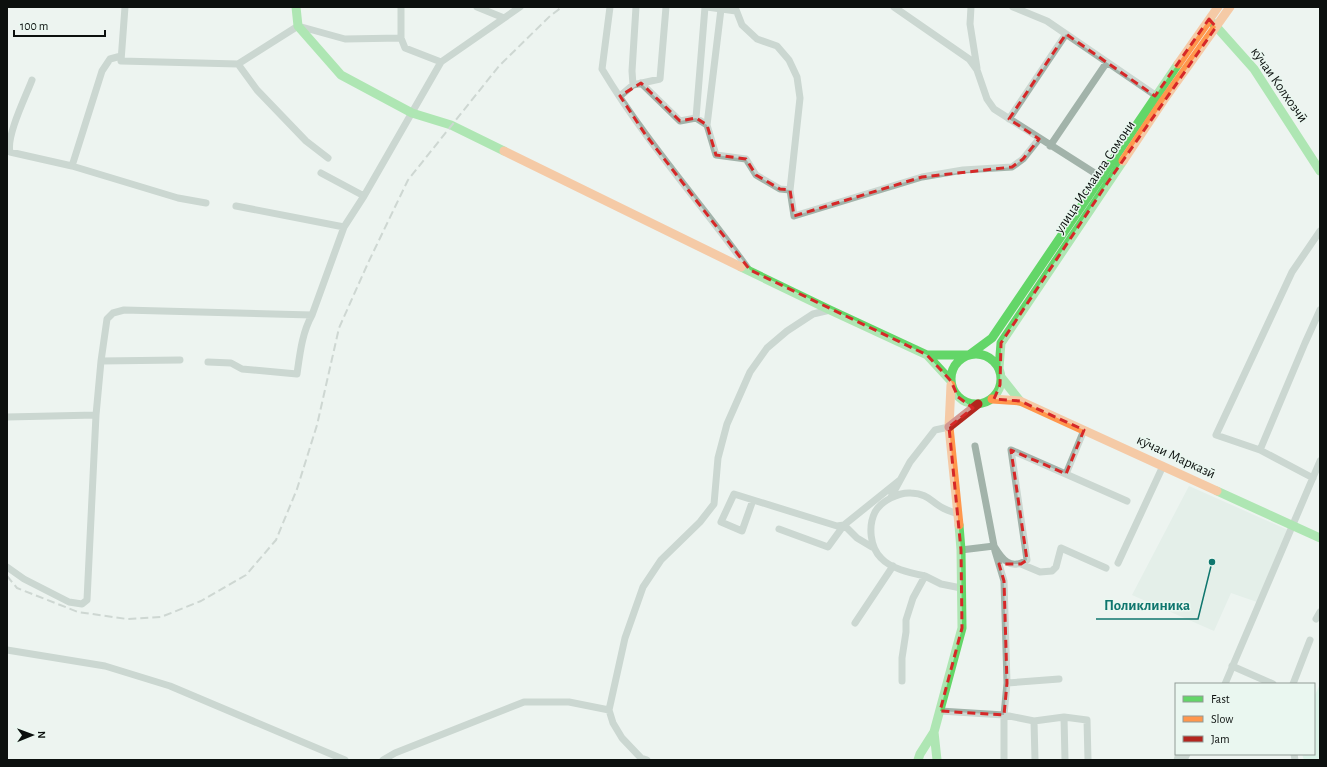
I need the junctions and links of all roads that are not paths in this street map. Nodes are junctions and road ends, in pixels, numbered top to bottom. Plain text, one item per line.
1 (125, 7) edge
2 (296, 7) edge
3 (401, 7) edge
4 (476, 7) edge
5 (520, 7) edge
6 (610, 7) edge
7 (636, 7) edge
8 (666, 7) edge
9 (706, 7) edge
10 (894, 7) edge
11 (971, 7) edge
12 (1013, 7) edge
13 (1218, 7) edge
14 (1230, 7) edge
15 (721, 9) junction
16 (736, 9) edge
17 (504, 18) junction
18 (1209, 19) junction
19 (298, 26) junction
20 (1216, 27) junction
21 (1066, 34) junction
22 (401, 38) junction
23 (121, 56) junction
24 (441, 62) junction
25 (1107, 62) junction
26 (238, 64) junction
27 (977, 70) junction
28 (32, 80) dead end
29 (637, 84) junction
30 (620, 96) junction
31 (1159, 98) junction
32 (412, 113) junction
33 (696, 118) junction
34 (1009, 119) junction
35 (707, 125) junction
36 (1039, 139) junction
37 (1050, 146) junction
38 (328, 158) dead end
39 (72, 166) junction
40 (1320, 171) edge
41 (321, 173) dead end
42 (1104, 179) junction
43 (790, 190) junction
44 (364, 196) junction
45 (206, 203) dead end
46 (236, 206) dead end
47 (344, 226) junction
48 (1320, 231) edge
49 (750, 270) junction
50 (830, 310) junction
51 (1320, 310) edge
52 (312, 315) junction
53 (927, 355) junction
54 (968, 355) junction
55 (180, 360) dead end
56 (101, 361) junction
57 (208, 362) dead end
58 (1000, 372) junction
59 (951, 383) junction
60 (992, 399) junction
61 (1020, 401) junction
62 (978, 404) junction
63 (96, 415) junction
64 (7, 417) edge
65 (949, 427) junction
66 (1084, 430) junction
67 (975, 446) dead end
68 (1260, 450) junction
69 (1320, 461) edge
70 (1163, 466) junction
71 (1066, 474) junction
72 (1313, 478) junction
73 (900, 480) junction
74 (891, 497) junction
75 (753, 500) junction
76 (1127, 501) dead end
77 (958, 514) junction
78 (844, 525) junction
79 (1293, 525) junction
80 (779, 529) dead end
81 (1320, 538) edge
82 (994, 546) junction
83 (872, 547) junction
84 (961, 550) junction
85 (1118, 563) dead end
86 (1022, 564) junction
87 (893, 566) junction
88 (7, 567) edge
89 (1106, 568) dead end
90 (926, 576) junction
91 (961, 588) junction
92 (1320, 612) edge
93 (1316, 619) dead end
94 (855, 623) dead end
95 (1310, 640) dead end
96 (7, 650) edge
97 (1232, 666) junction
98 (1059, 679) dead end
99 (902, 681) dead end
100 (1007, 683) junction
101 (1224, 683) edge
102 (1271, 683) edge
103 (1293, 683) edge
104 (609, 710) junction
105 (940, 711) junction
106 (1004, 715) junction
107 (1064, 718) junction
108 (1034, 721) junction
109 (934, 732) junction
110 (345, 760) edge
111 (383, 760) edge
112 (648, 760) edge
113 (918, 760) edge
114 (937, 760) edge
115 (1004, 760) edge
116 (1036, 760) edge
117 (1065, 760) edge
118 (1088, 760) edge

1 - 23 street
2 - 19 main road
3 - 22 street
4 - 17 street
5 - 17 street
6 - 30 street
7 - 29 street
8 - 29 street
9 - 15 street
9 - 33 street
10 - 27 street
11 - 27 street
12 - 21 street
13 - 18 main road
14 - 20 main road
15 - 16 street
15 - 35 street
16 - 43 street
17 - 24 street
18 - 20 main road, кӯчаи Колхозчӣ
18 - 31 main road
19 - 22 street
19 - 26 street
19 - 32 main road
20 - 31 main road
20 - 40 main road, кӯчаи Колхозчӣ
21 - 25 street
21 - 34 street
22 - 24 street
23 - 26 street
23 - 39 street
24 - 32 street
25 - 31 street
25 - 37 street
26 - 38 street
27 - 34 street
28 - 39 street
29 - 30 street
29 - 33 street
30 - 49 street
31 - 42 main road
32 - 44 street
32 - 49 main road
33 - 35 street
34 - 36 street
35 - 43 street
36 - 37 street
36 - 43 street
37 - 42 street
39 - 45 street
41 - 44 street
42 - 54 main road
42 - 58 main road, улица Исмаила Сомони
44 - 47 street
46 - 47 street
47 - 52 street
48 - 68 street
49 - 50 main road
50 - 53 main road
50 - 104 street
51 - 68 street
52 - 56 street
52 - 57 street
53 - 54 main road
53 - 59 main road
54 - 58 main road
54 - 59 main road
55 - 56 street
56 - 63 street
58 - 60 main road
58 - 61 main road
59 - 62 main road
59 - 65 main road
60 - 61 main road
60 - 62 main road
61 - 66 main road, кӯчаи Марказӣ
62 - 65 main road
63 - 64 street
63 - 88 street
65 - 73 street
65 - 77 main road
66 - 70 main road, кӯчаи Марказӣ
66 - 71 street
67 - 82 street
68 - 72 street
69 - 72 street
70 - 79 main road, кӯчаи Марказӣ
70 - 85 street
71 - 76 street
71 - 86 street
72 - 79 street
73 - 74 street
73 - 78 street
74 - 77 street
74 - 83 street
75 - 75 street
75 - 78 street
77 - 84 main road
78 - 80 street
78 - 83 street
79 - 81 main road, кӯчаи Марказӣ
79 - 97 street
82 - 84 street
82 - 86 street
82 - 100 street
83 - 87 street
84 - 91 main road
86 - 89 street
87 - 90 street
87 - 94 street
90 - 91 street
90 - 99 street
91 - 105 main road
92 - 93 street
95 - 103 street
96 - 110 street
97 - 101 street
97 - 102 street
98 - 100 street
100 - 106 street
104 - 111 street
104 - 112 street
105 - 106 street
105 - 109 main road
106 - 108 street
106 - 115 street
107 - 108 street
107 - 117 street
107 - 118 street
108 - 116 street
109 - 113 main road
109 - 114 main road

